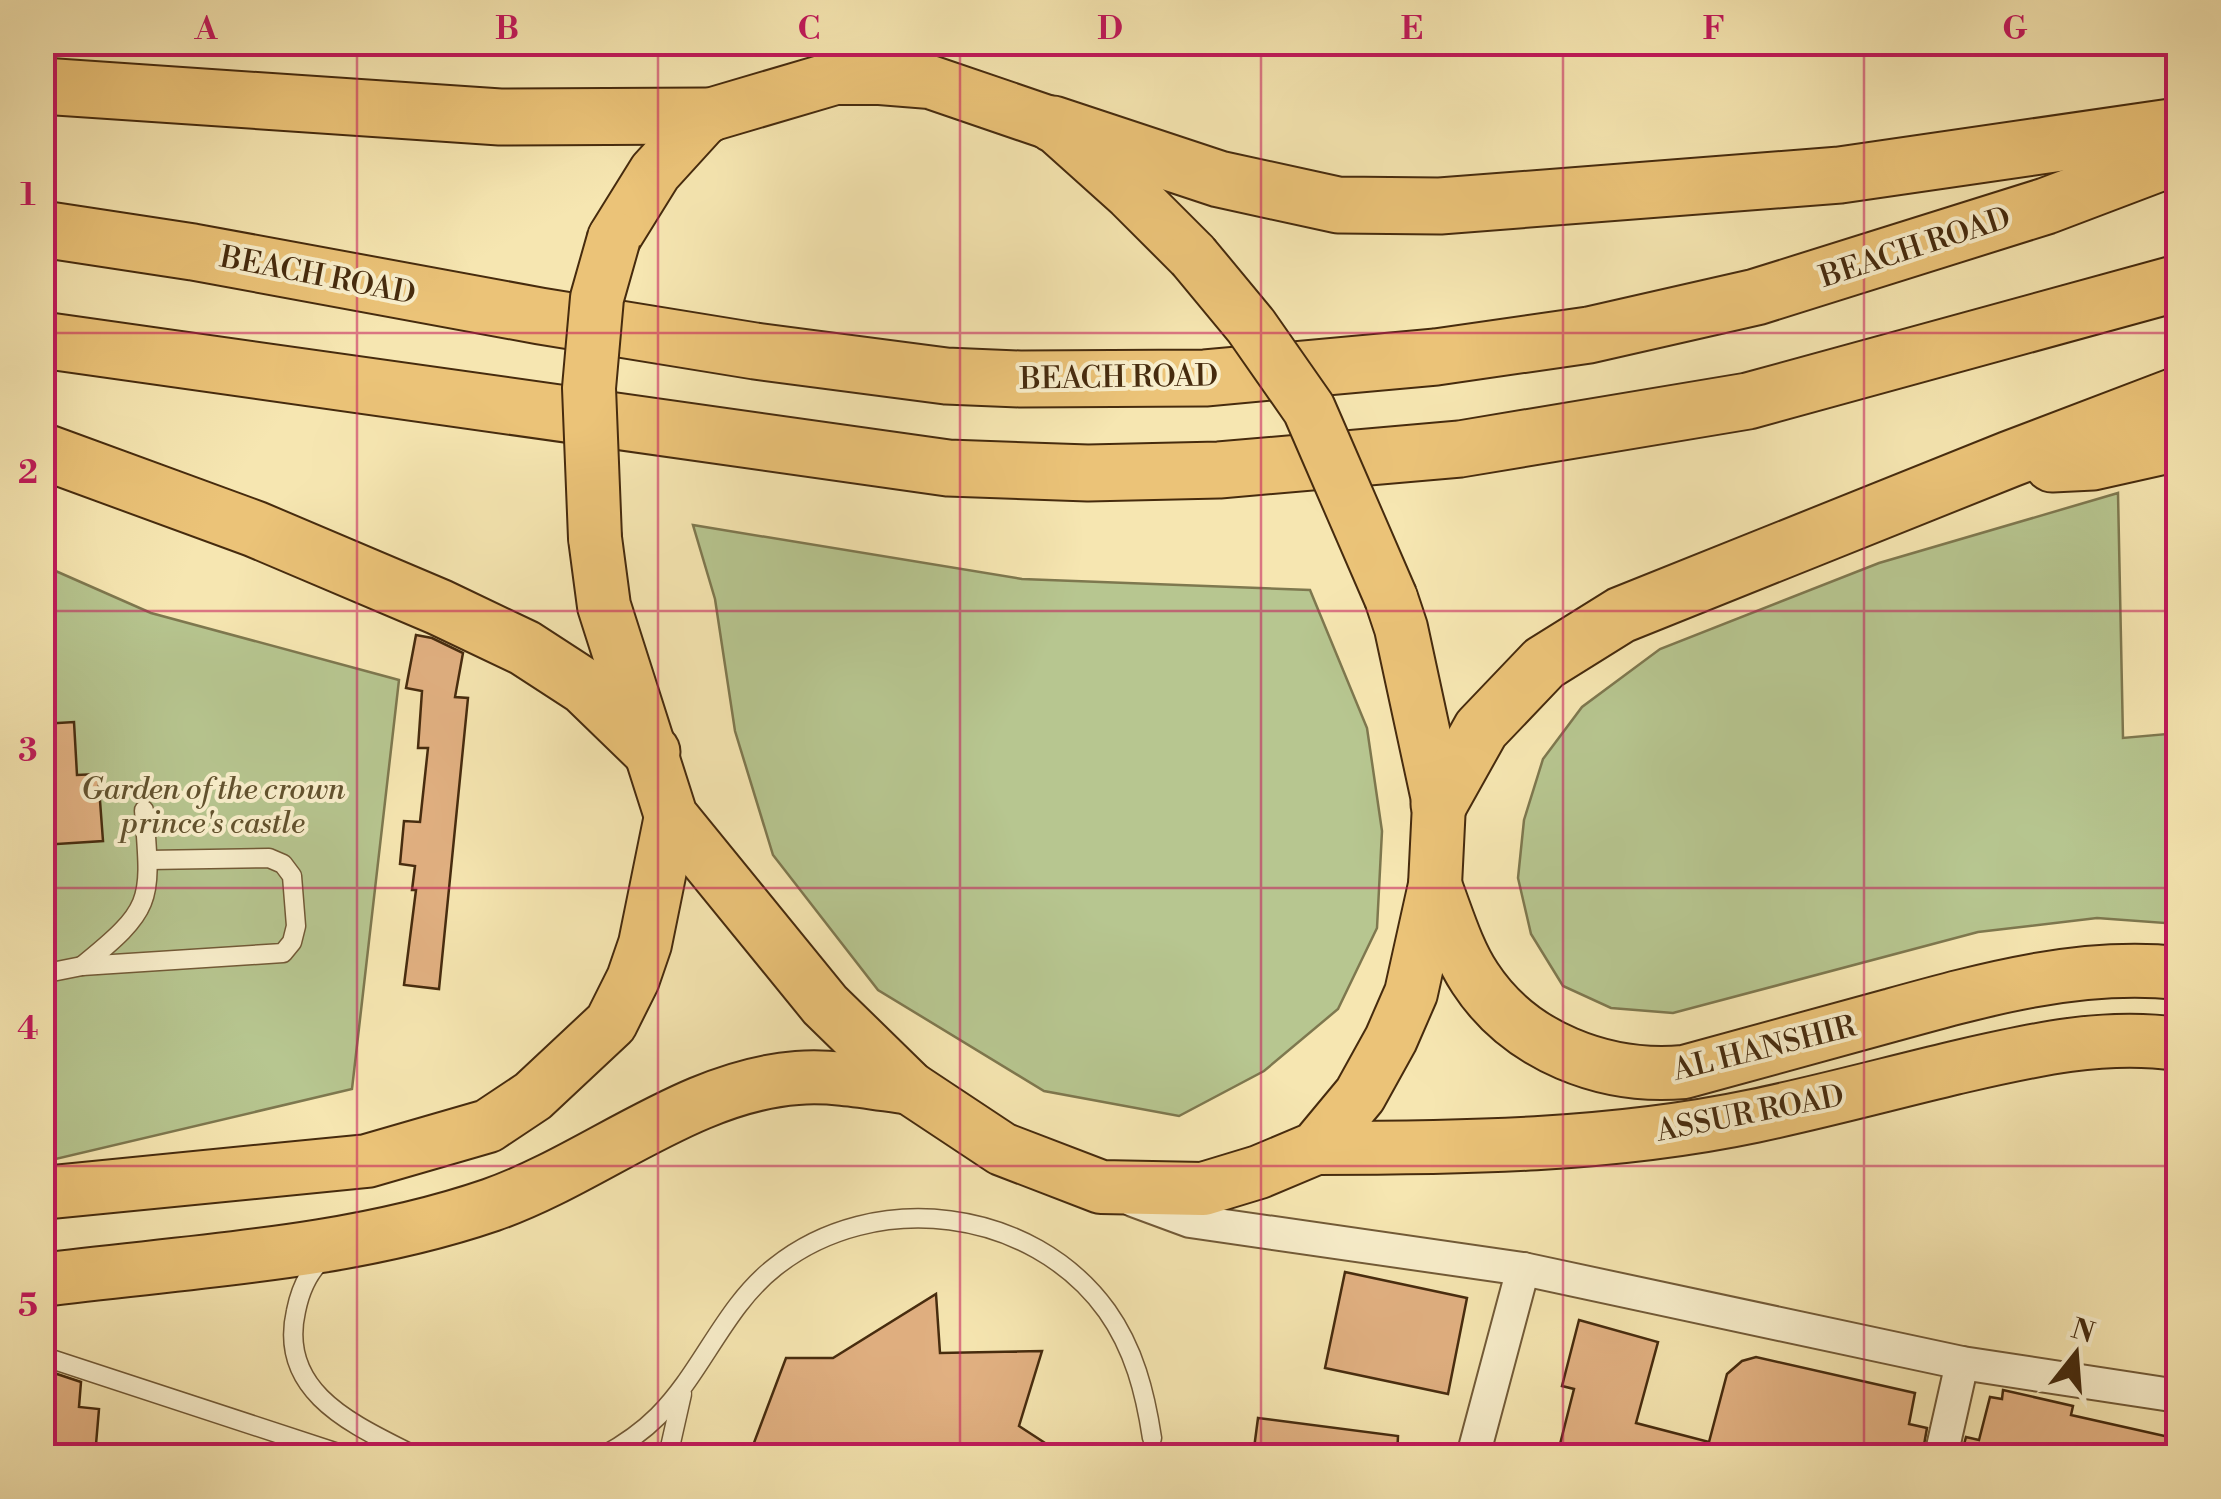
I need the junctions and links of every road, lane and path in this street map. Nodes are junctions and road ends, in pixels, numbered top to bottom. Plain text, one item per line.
1 (42, 86) edge
2 (706, 116) junction
3 (1053, 124) junction
4 (2178, 126) edge
5 (2178, 156) edge
6 (42, 228) edge
7 (2178, 282) edge
8 (42, 340) edge
9 (2178, 395) edge
10 (2178, 444) edge
11 (42, 451) edge
12 (2010, 459) junction
13 (652, 752) junction
14 (1439, 804) junction
15 (144, 810) dead end
16 (672, 816) junction
17 (148, 860) junction
18 (1436, 886) junction
19 (82, 966) junction
20 (42, 974) edge
21 (2178, 974) edge
22 (2178, 1044) edge
23 (910, 1088) junction
24 (1316, 1148) junction
25 (1101, 1187) junction
26 (42, 1193) edge
27 (341, 1243) junction
28 (1523, 1269) junction
29 (42, 1280) edge
30 (42, 1356) edge
31 (1962, 1364) junction
32 (686, 1380) junction
33 (2178, 1396) edge
34 (1152, 1438) dead end
35 (346, 1456) edge
36 (415, 1456) edge
37 (604, 1456) edge
38 (668, 1456) edge
39 (1472, 1456) edge
40 (1941, 1456) edge

1 - 2 highway
2 - 3 main road
2 - 13 main road, bridge
3 - 4 highway
3 - 14 main road, bridge
5 - 6 highway, BEACH ROAD
7 - 8 highway
9 - 12 highway
10 - 12 highway
11 - 13 highway
12 - 14 highway
13 - 16 main road
14 - 18 main road
15 - 17 lane
16 - 23 main road
16 - 26 main road
17 - 19 lane
17 - 19 lane
18 - 21 main road, AL HANSHIR
18 - 24 main road
19 - 20 lane
22 - 24 main road, ASSUR ROAD
23 - 25 main road
23 - 27 main road
24 - 25 main road
25 - 28 street
27 - 29 main road
27 - 36 lane
28 - 31 street
28 - 39 street
30 - 35 lane
31 - 33 street
31 - 40 street
32 - 34 lane
32 - 37 lane
32 - 38 lane

